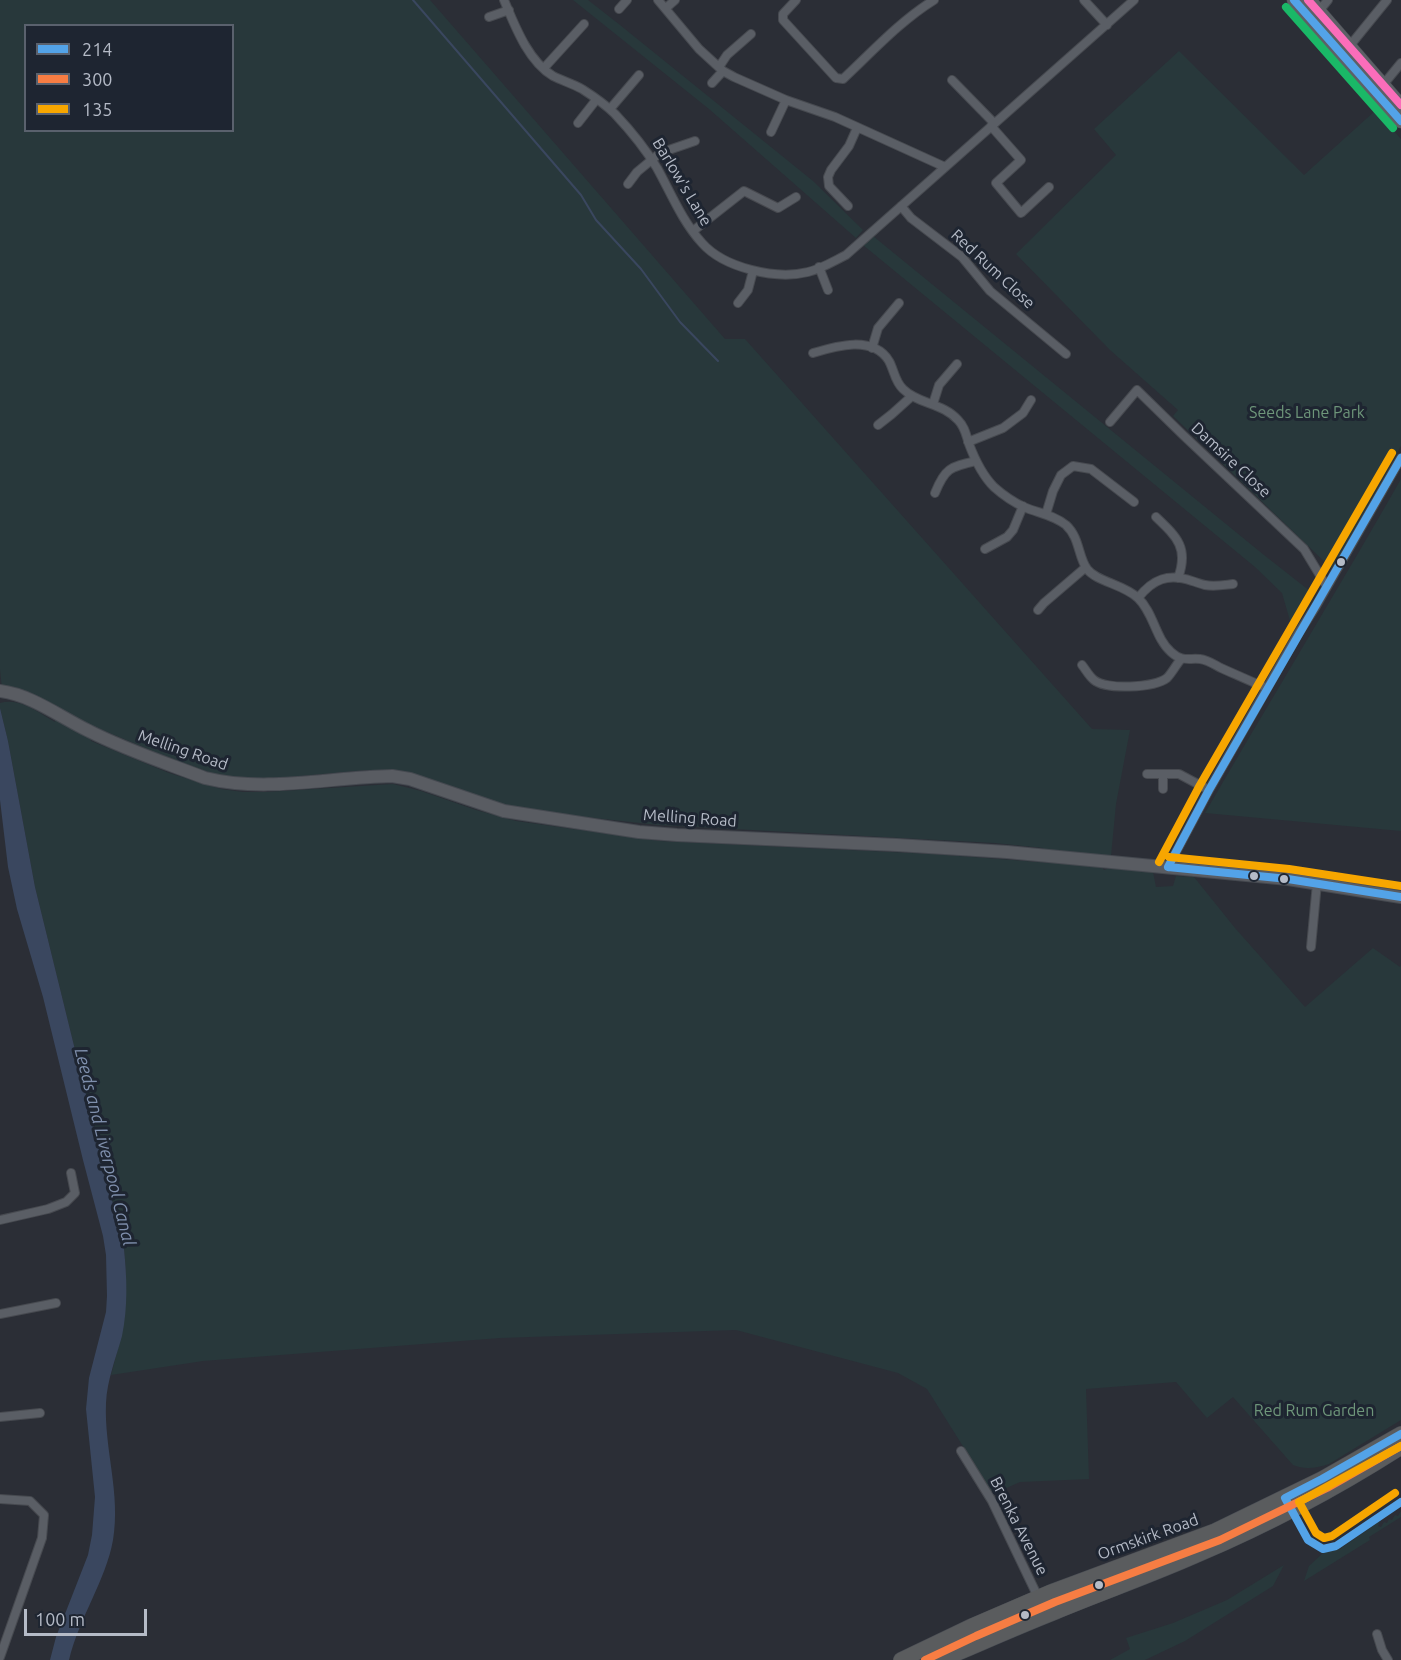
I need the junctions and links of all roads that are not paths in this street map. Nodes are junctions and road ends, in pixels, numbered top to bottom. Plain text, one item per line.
1 (504, 0) edge
2 (627, 0) edge
3 (658, 0) edge
4 (675, 0) edge
5 (796, 0) edge
6 (934, 0) edge
7 (1084, 0) edge
8 (1134, 0) edge
9 (1294, 0) edge
10 (1388, 0) edge
11 (1319, 4) edge
12 (666, 8) junction
13 (619, 9) dead end
14 (509, 10) junction
15 (489, 17) dead end
16 (584, 24) dead end
17 (1107, 25) junction
18 (751, 34) dead end
19 (1346, 51) junction
20 (1401, 63) edge
21 (544, 68) junction
22 (721, 69) junction
23 (639, 75) dead end
24 (952, 80) dead end
25 (712, 83) dead end
26 (1383, 85) junction
27 (596, 100) junction
28 (786, 100) junction
29 (1401, 106) edge
30 (610, 109) junction
31 (1401, 121) edge
32 (578, 123) dead end
33 (993, 125) junction
34 (857, 128) junction
35 (771, 132) dead end
36 (695, 141) dead end
37 (652, 160) junction
38 (945, 167) junction
39 (628, 184) dead end
40 (1050, 187) dead end
41 (796, 197) dead end
42 (848, 206) dead end
43 (901, 206) junction
44 (693, 231) junction
45 (819, 267) junction
46 (753, 271) junction
47 (828, 290) dead end
48 (738, 303) dead end
49 (899, 303) dead end
50 (872, 348) junction
51 (813, 353) dead end
52 (1066, 354) dead end
53 (957, 364) dead end
54 (912, 396) junction
55 (1031, 400) dead end
56 (933, 404) junction
57 (1110, 422) dead end
58 (878, 425) dead end
59 (968, 442) junction
60 (1401, 458) edge
61 (976, 461) junction
62 (935, 493) dead end
63 (1134, 502) dead end
64 (1023, 506) junction
65 (1046, 514) junction
66 (1156, 517) dead end
67 (985, 549) dead end
68 (1086, 567) junction
69 (1178, 578) junction
70 (1233, 584) dead end
71 (1327, 587) junction
72 (1138, 598) junction
73 (1038, 610) dead end
74 (1181, 659) junction
75 (1082, 665) dead end
76 (1267, 688) junction
77 (1, 692) edge
78 (1147, 774) dead end
79 (1163, 774) junction
80 (1162, 789) dead end
81 (1209, 790) junction
82 (1168, 867) junction
83 (1317, 884) junction
84 (1401, 897) edge
85 (1311, 947) dead end
86 (71, 1173) dead end
87 (0, 1220) edge
88 (57, 1302) dead end
89 (0, 1314) edge
90 (40, 1413) dead end
91 (0, 1417) edge
92 (1401, 1434) edge
93 (1401, 1447) edge
94 (961, 1450) dead end
95 (0, 1499) edge
96 (1038, 1597) junction
97 (1054, 1612) junction
98 (1377, 1634) dead end
99 (0, 1657) edge
100 (901, 1660) edge
101 (941, 1660) edge
102 (1388, 1660) edge

1 - 14 street, Barlow's Lane
2 - 13 street
3 - 12 street
4 - 12 street
5 - 6 street
7 - 17 street
8 - 17 street, Barlow's Lane
9 - 19 main road
10 - 19 street
11 - 19 main road
12 - 22 street
14 - 15 street
14 - 21 street, Barlow's Lane
16 - 21 street
17 - 33 street, Barlow's Lane
18 - 22 street
19 - 26 main road
19 - 31 main road
20 - 26 street
21 - 27 street, Barlow's Lane
22 - 25 street
22 - 28 street
23 - 30 street
24 - 33 street
26 - 29 main road
27 - 30 street, Barlow's Lane
27 - 32 street
28 - 34 street
28 - 35 street
30 - 37 street, Barlow's Lane
33 - 38 street, Barlow's Lane
33 - 40 street
34 - 38 street
34 - 42 street
36 - 37 street
37 - 39 street
37 - 44 street, Barlow's Lane
38 - 43 street, Barlow's Lane
41 - 44 street
43 - 45 street, Barlow's Lane
43 - 52 street, Red Rum Close
44 - 46 street, Barlow's Lane
45 - 46 street, Barlow's Lane
45 - 47 street
46 - 48 street
49 - 50 street
50 - 51 street
50 - 54 street
53 - 56 street
54 - 56 street
54 - 58 street
55 - 59 street
56 - 59 street
57 - 71 street, Damsire Close
59 - 61 street
60 - 71 street
61 - 62 street
61 - 64 street
63 - 65 street
64 - 65 street
64 - 67 street
65 - 68 street
66 - 69 street
68 - 72 street
68 - 73 street
69 - 70 street
69 - 72 street
71 - 76 street
72 - 74 street
74 - 75 street
74 - 76 street
76 - 81 street
77 - 82 street, Melling Road
78 - 79 street
79 - 80 street
79 - 81 street
81 - 82 street
82 - 83 street, Melling Road
83 - 84 street, Melling Road
83 - 85 street
86 - 87 street
88 - 89 street
90 - 91 street
92 - 96 highway, Ormskirk Road
93 - 97 highway, Ormskirk Road
94 - 96 street, Brenka Avenue
95 - 99 street
96 - 97 street, Brenka Avenue
96 - 100 highway, Ormskirk Road
97 - 101 highway, Ormskirk Road
98 - 102 street

